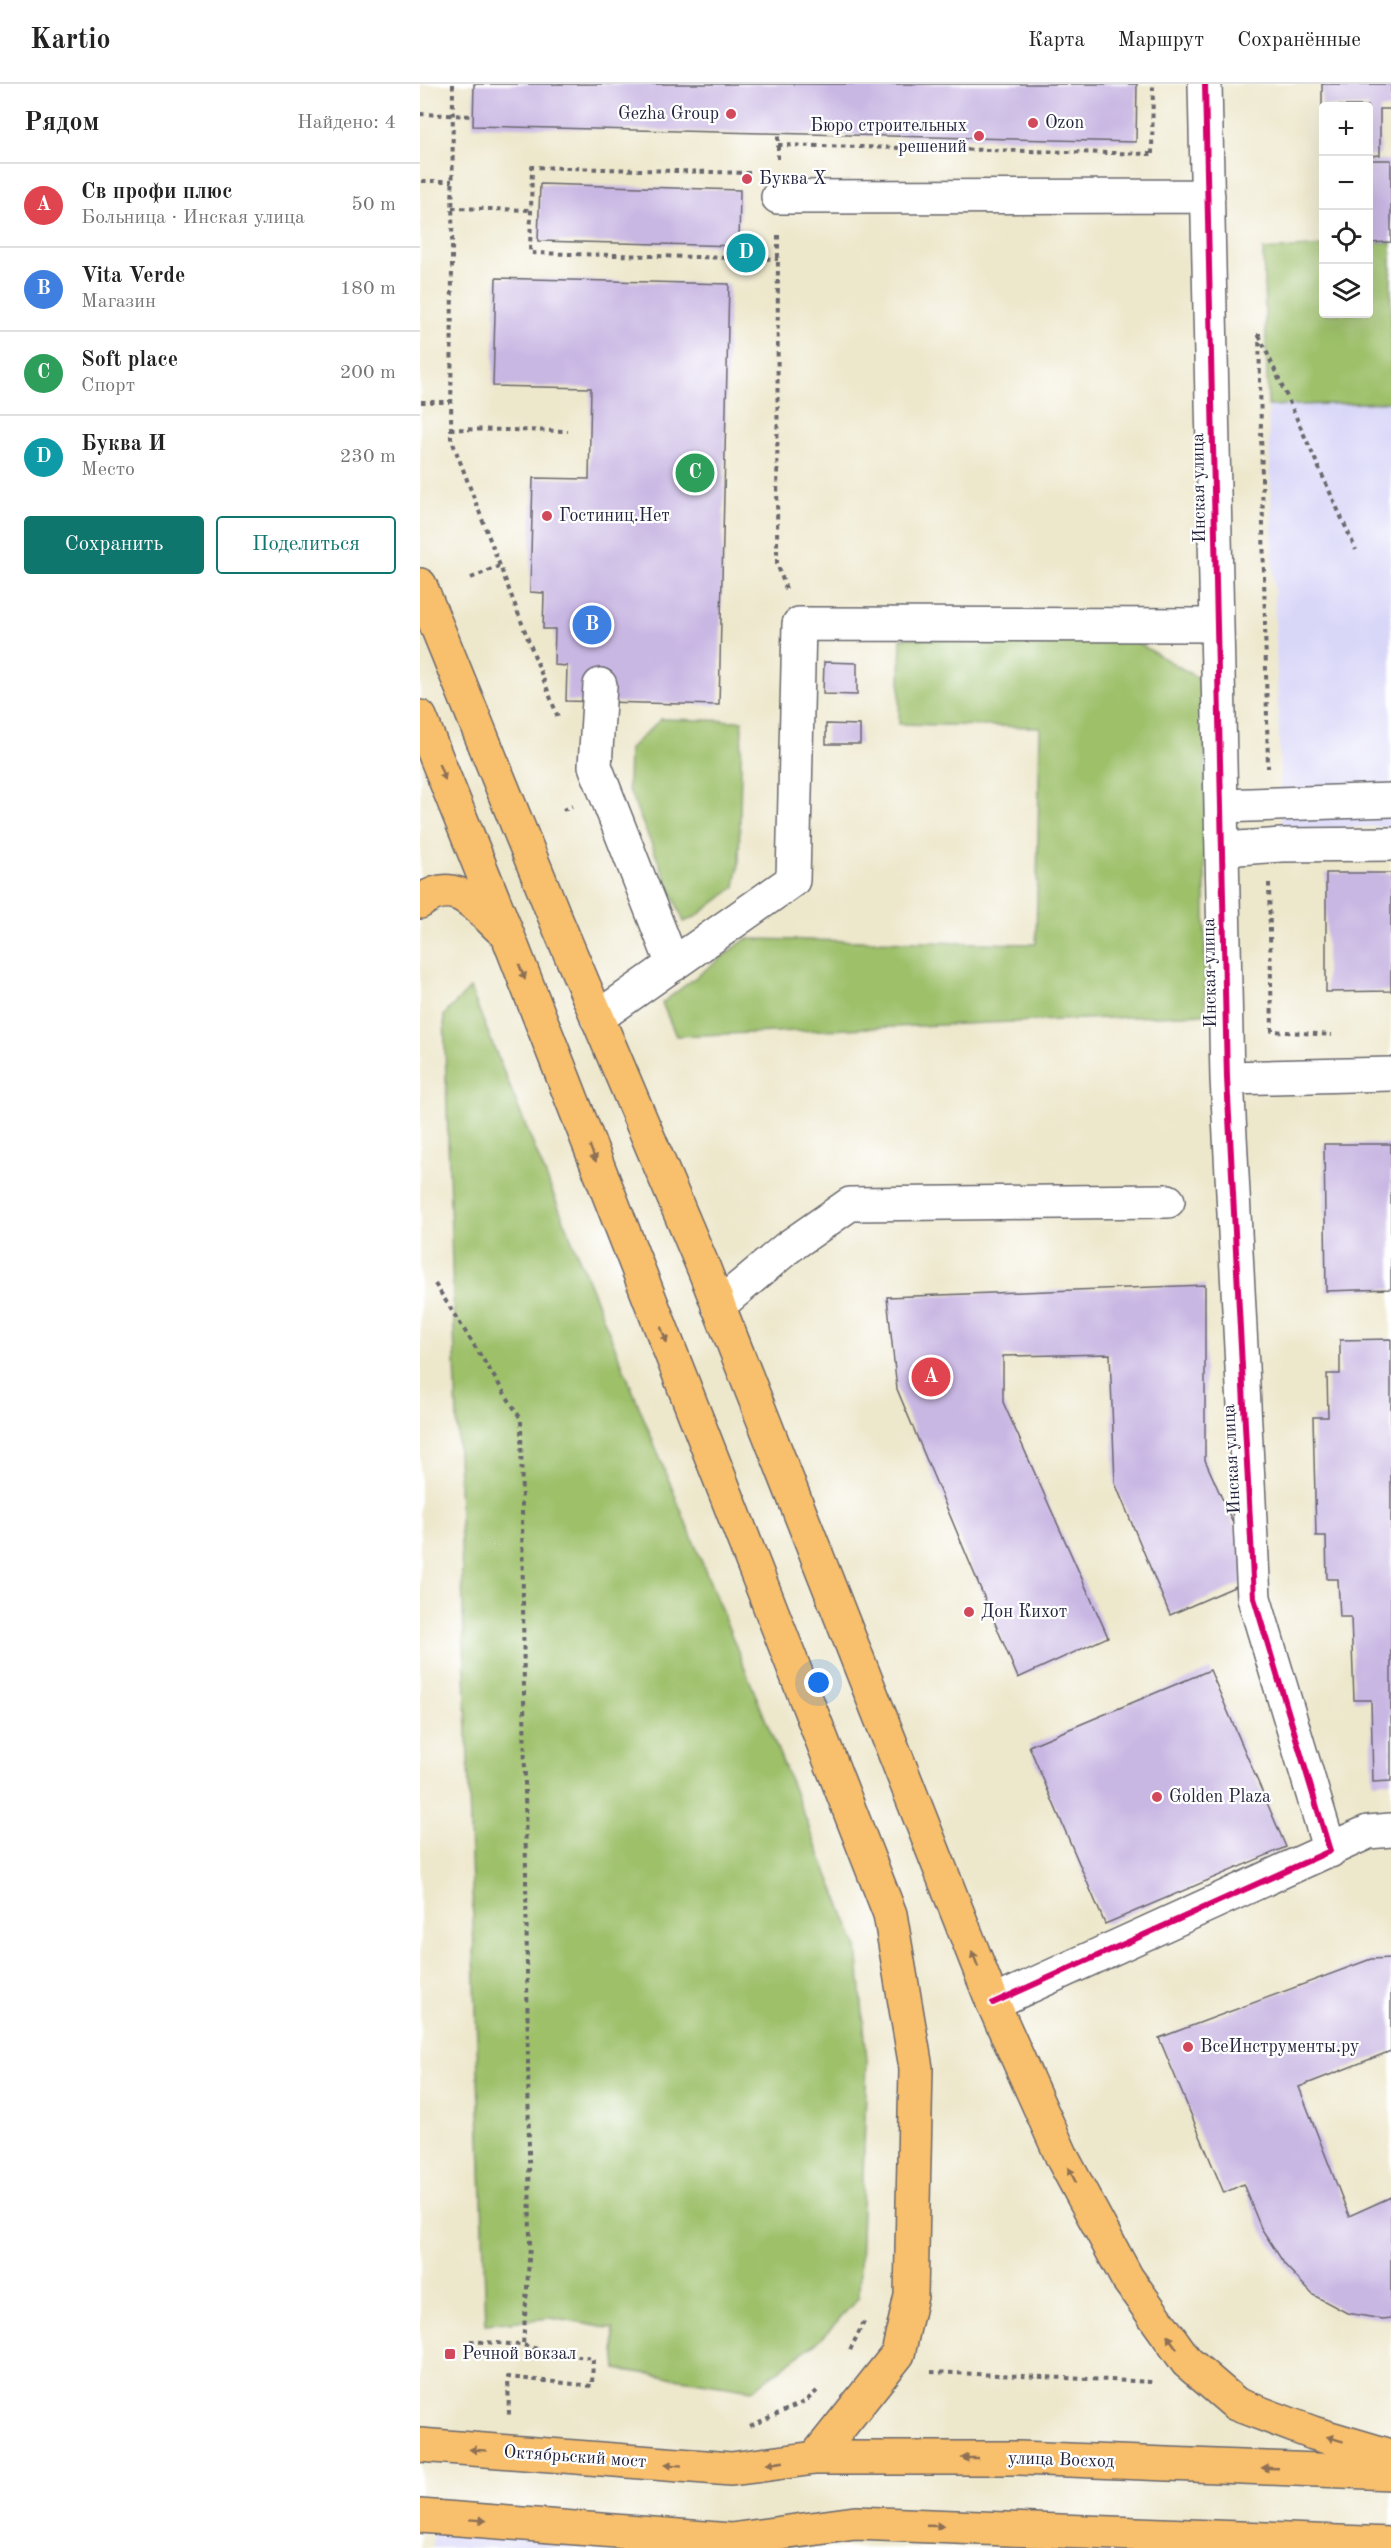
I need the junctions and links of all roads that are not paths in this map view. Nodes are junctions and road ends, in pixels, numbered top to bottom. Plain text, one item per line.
1 (1205, 84) edge
2 (778, 185) road end
3 (1208, 196) junction
4 (420, 585) edge
5 (1217, 625) junction
6 (600, 685) dead end
7 (420, 717) edge
8 (1391, 800) edge
9 (1222, 806) junction
10 (1391, 844) edge
11 (1222, 849) junction
12 (420, 902) edge
13 (508, 936) junction
14 (673, 965) junction
15 (597, 1018) junction
16 (1391, 1074) edge
17 (1227, 1078) junction
18 (1168, 1201) dead end
19 (718, 1306) junction
20 (1391, 1830) edge
21 (1330, 1851) junction
22 (993, 2003) junction
23 (420, 2445) edge
24 (1391, 2456) edge
25 (814, 2458) junction
26 (731, 2469) joint
27 (1391, 2472) edge
28 (420, 2516) edge
29 (855, 2523) junction
30 (1391, 2544) edge
31 (911, 2548) edge

1 - 3 street, Инская улица
2 - 3 street
3 - 5 street, Инская улица
4 - 15 main road
5 - 9 street, Инская улица
5 - 14 street
6 - 14 street
7 -> 13 main road
8 - 9 street
9 - 11 street, Инская улица
10 - 11 street
11 - 17 street, Инская улица
12 - 13 main road
13 -> 25 main road
14 - 15 street
15 - 19 main road
16 - 17 street
17 - 21 street, Инская улица
18 - 19 street
22 -> 19 main road
20 - 21 street
21 - 22 street
24 -> 22 main road
26 -> 23 main road, Октябрьский мост
25 -> 26 main road, улица Восход
27 -> 25 main road, улица Восход
28 -> 29 main road
29 -> 30 main road
29 - 31 main road

